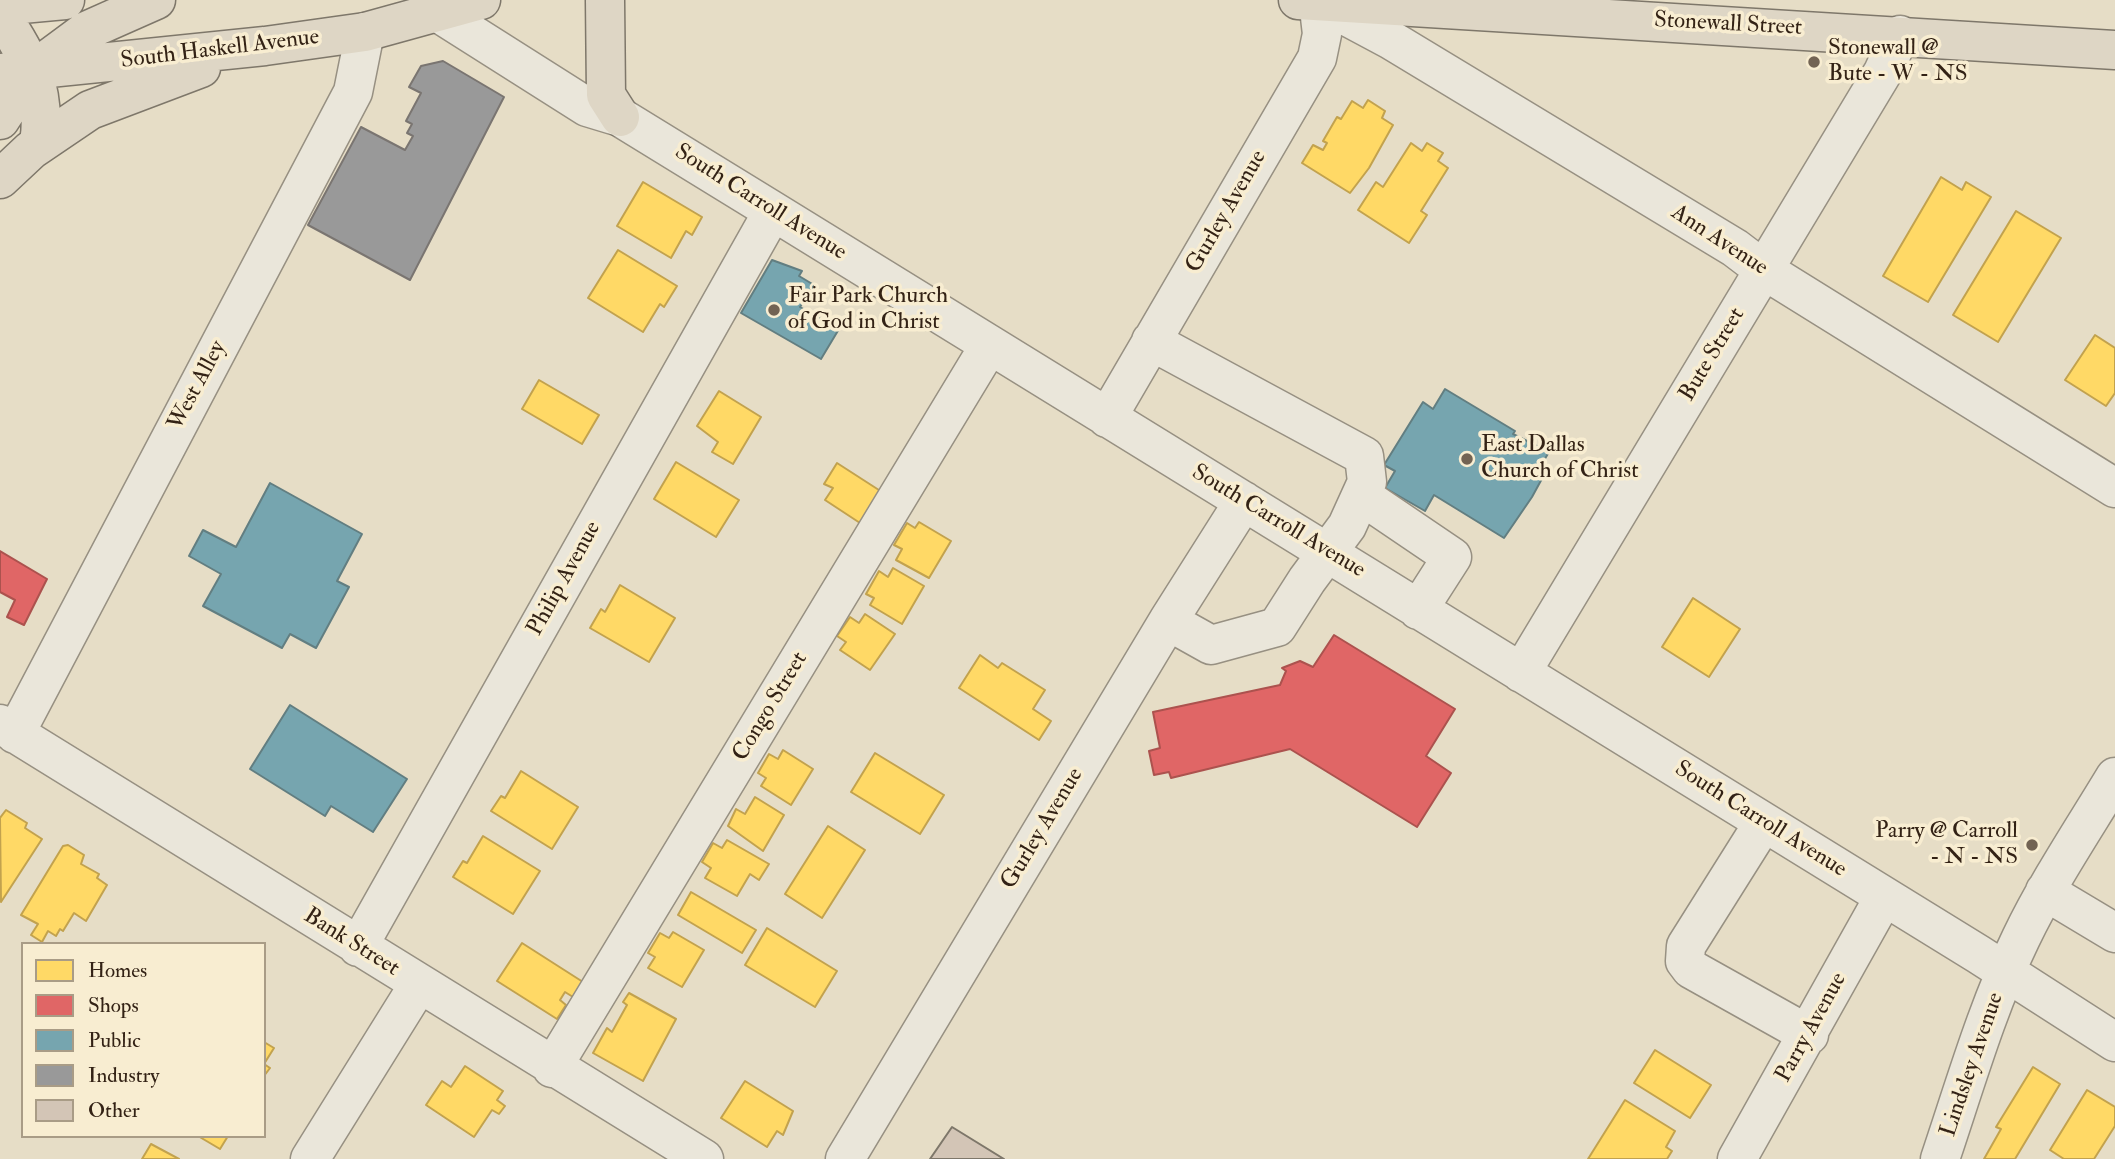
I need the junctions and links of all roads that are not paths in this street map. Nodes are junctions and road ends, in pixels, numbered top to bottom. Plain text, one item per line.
1 (65, 0) edge
2 (156, 0) edge
3 (481, 0) edge
4 (605, 0) edge
5 (1312, 0) edge
6 (0, 6) edge
7 (437, 12) junction
8 (0, 13) edge
9 (365, 32) junction
10 (1900, 35) junction
11 (265, 46) junction
12 (2115, 50) edge
13 (16, 72) edge
14 (620, 117) junction
15 (0, 120) edge
16 (39, 144) junction
17 (0, 179) edge
18 (773, 211) junction
19 (1764, 270) junction
20 (1151, 341) junction
21 (989, 346) junction
22 (1107, 418) junction
23 (2115, 488) edge
24 (1362, 496) junction
25 (1244, 501) junction
26 (1328, 552) junction
27 (1418, 610) junction
28 (1168, 621) junction
29 (1521, 673) junction
30 (8, 729) edge
31 (2115, 777) edge
32 (1764, 822) junction
33 (2045, 891) junction
34 (1884, 897) junction
35 (2115, 933) edge
36 (358, 947) junction
37 (2006, 972) junction
38 (419, 984) junction
39 (1809, 1035) junction
40 (2115, 1042) edge
41 (552, 1068) junction
42 (310, 1159) edge
43 (704, 1159) edge
44 (845, 1159) edge
45 (1737, 1159) edge
46 (1940, 1159) edge

1 - 6 main road
2 - 13 main road
3 - 7 main road
4 - 14 main road
5 - 10 main road, Stonewall Street
5 - 19 street, Ann Avenue
5 - 20 street, Gurley Avenue
7 - 9 main road, South Haskell Avenue
7 - 14 street, South Carroll Avenue
8 - 13 main road
9 - 11 main road, South Haskell Avenue
9 - 30 street, West Alley
10 - 12 main road, Stonewall Street
10 - 19 street, Bute Street
11 - 13 main road, South Haskell Avenue
11 - 16 main road
13 - 15 main road
13 - 16 main road
14 - 18 street, South Carroll Avenue
16 - 17 main road
18 - 21 street, South Carroll Avenue
18 - 36 street, Philip Avenue
19 - 23 street, Ann Avenue
19 - 29 street, Bute Street
20 - 22 street, Gurley Avenue
20 - 24 street
21 - 22 street, South Carroll Avenue
21 - 41 street, Congo Street
22 - 25 street, South Carroll Avenue
24 - 26 street
24 - 27 street
25 - 26 street, South Carroll Avenue
25 - 28 street, Gurley Avenue
26 - 27 street, South Carroll Avenue
26 - 28 street
27 - 29 street, South Carroll Avenue
28 - 44 street, Gurley Avenue
29 - 32 street, South Carroll Avenue
30 - 36 street, Bank Street
31 - 33 street
32 - 34 street, South Carroll Avenue
32 - 39 street
33 - 35 street
33 - 37 street
34 - 37 street, South Carroll Avenue
34 - 39 street, Parry Avenue
36 - 38 street, Bank Street
37 - 40 street, South Carroll Avenue
37 - 46 street, Lindsley Avenue
38 - 41 street, Bank Street
38 - 42 street
39 - 45 street, Parry Avenue
41 - 43 street, Bank Street

